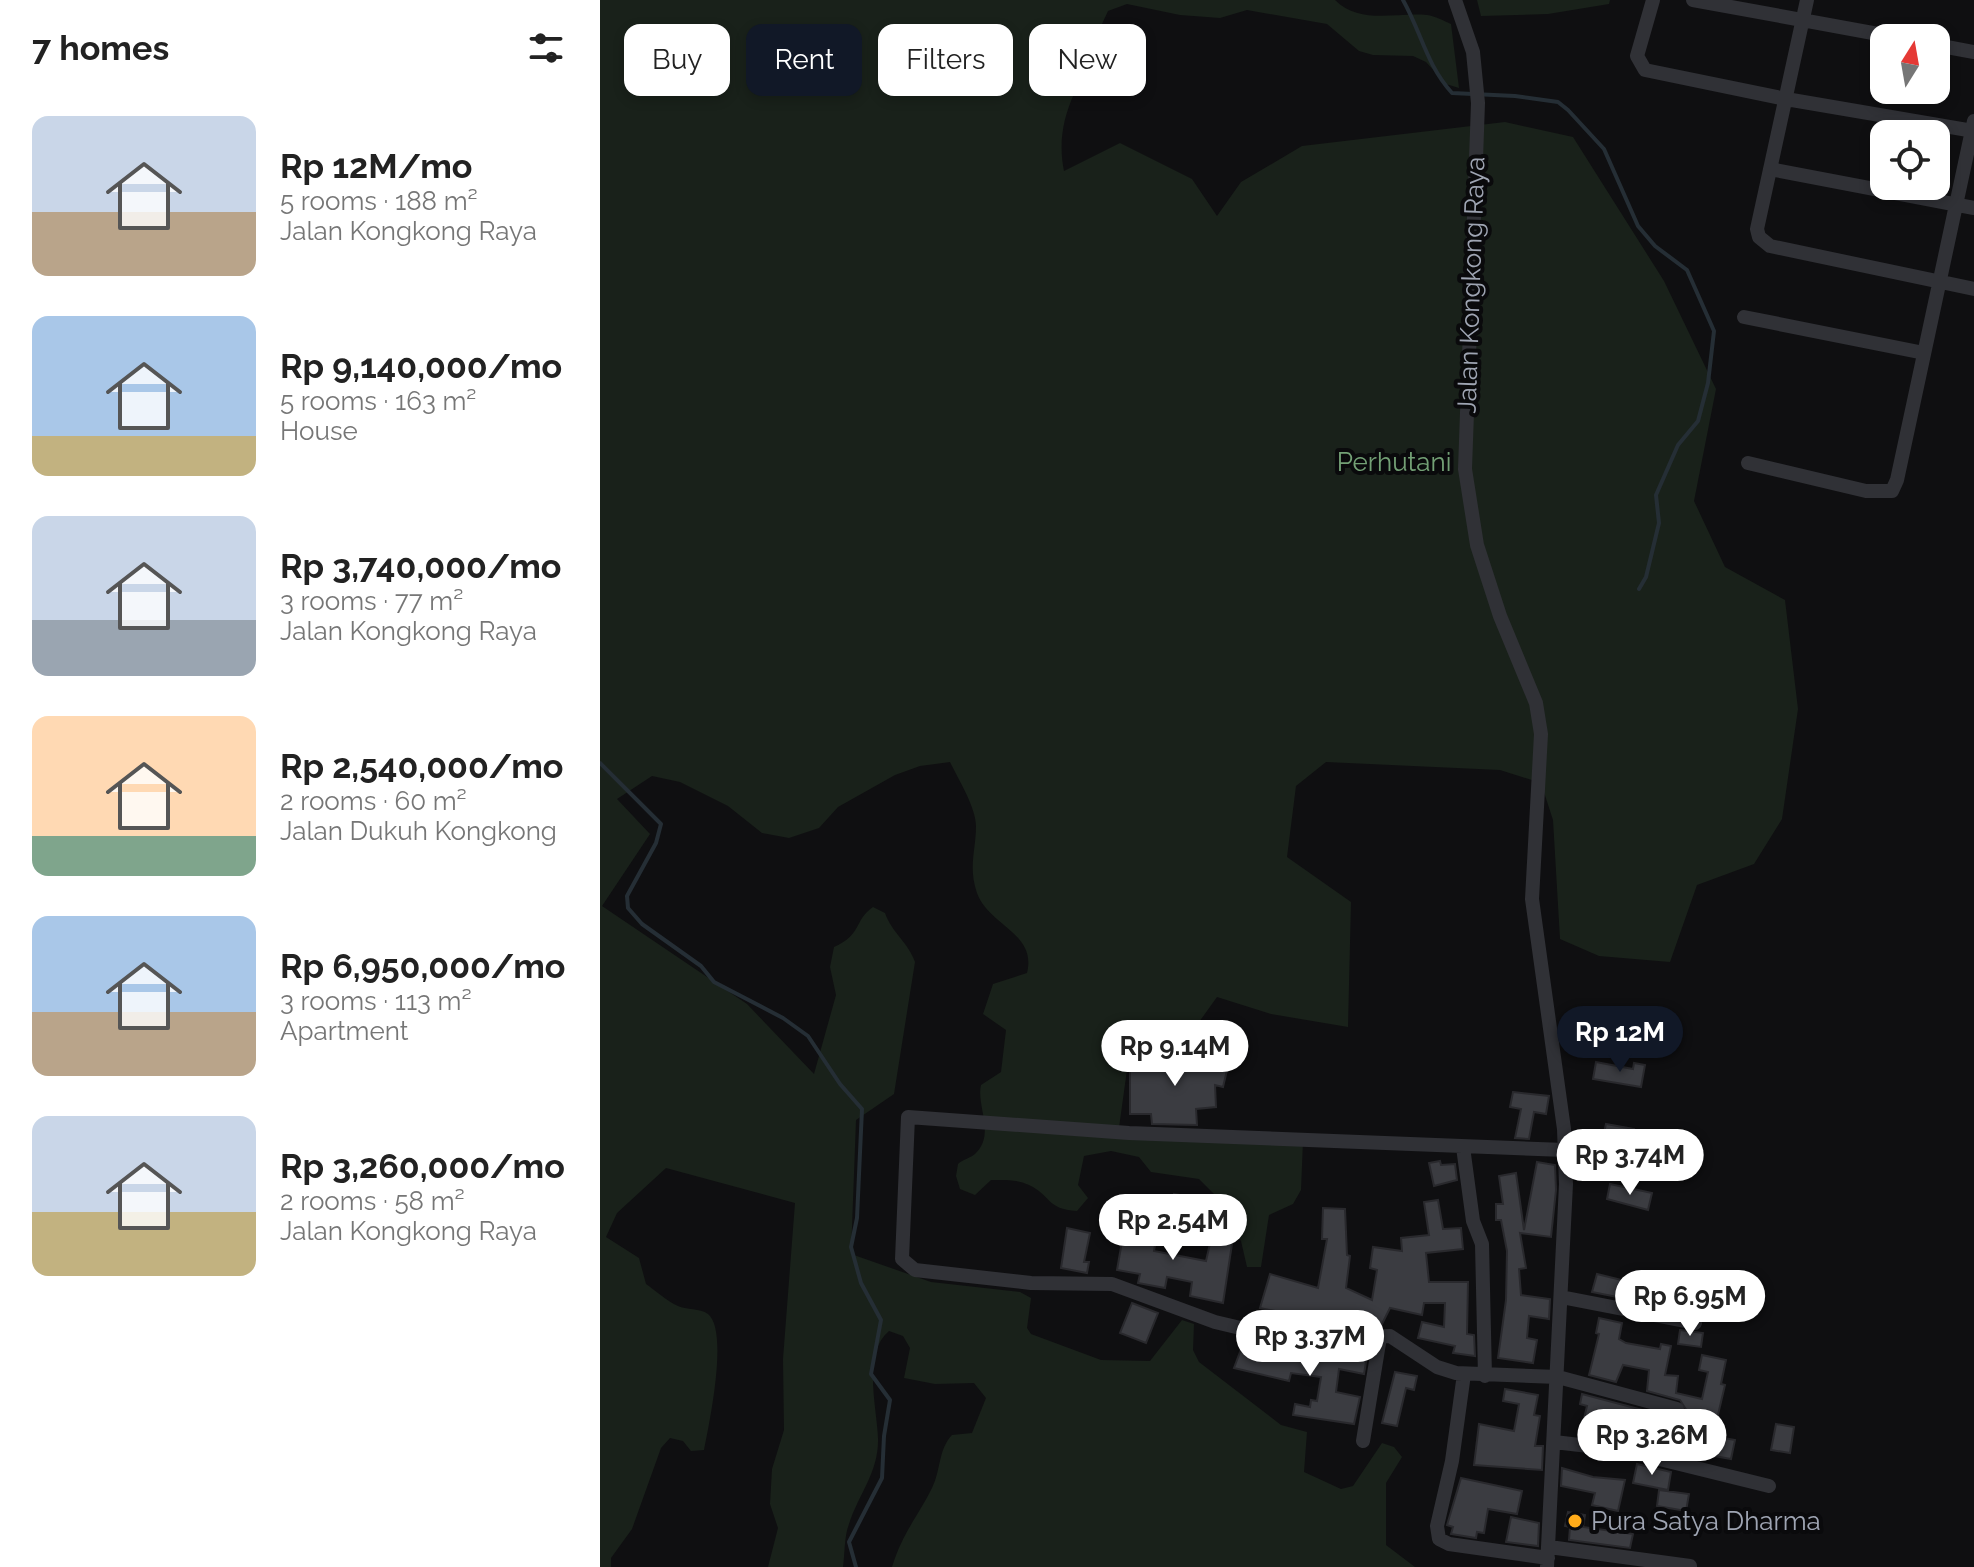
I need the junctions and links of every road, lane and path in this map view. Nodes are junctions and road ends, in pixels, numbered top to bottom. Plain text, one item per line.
1 (1455, 0) edge
2 (1653, 0) edge
3 (1693, 0) edge
4 (1807, 0) edge
5 (1803, 19) junction
6 (1870, 32) edge
7 (1950, 48) edge
8 (1974, 52) edge
9 (1786, 99) junction
10 (1973, 128) edge
11 (1770, 169) junction
12 (1956, 204) junction
13 (1974, 208) edge
14 (1940, 283) junction
15 (1974, 289) edge
16 (1744, 317) dead end
17 (1924, 353) junction
18 (1748, 463) dead end
19 (1463, 1147) junction
20 (1565, 1150) junction
21 (1561, 1297) junction
22 (1695, 1323) dead end
23 (1380, 1337) junction
24 (1464, 1374) junction
25 (1485, 1376) junction
26 (1558, 1377) junction
27 (1677, 1409) dead end
28 (1363, 1441) dead end
29 (1554, 1442) junction
30 (1769, 1486) dead end
31 (1548, 1557) edge
32 (1690, 1566) edge

1 - 20 street, Jalan Kongkong Raya
2 - 9 street
3 - 5 street
4 - 5 street
5 - 6 street
5 - 9 street
7 - 8 street
9 - 10 street
9 - 11 street
10 - 12 street
11 - 12 street
11 - 14 street
12 - 13 street
12 - 14 street
14 - 15 street
14 - 17 street
16 - 17 street
17 - 18 street
19 - 20 street
19 - 23 street
19 - 25 street
20 - 21 street, Jalan Kongkong Raya
21 - 22 street
21 - 26 street, Jalan Kongkong Raya
23 - 24 street
23 - 28 street
24 - 25 street
24 - 31 street
25 - 26 street
26 - 27 street
26 - 29 street, Jalan Kongkong Raya
29 - 30 street
29 - 31 street, Jalan Kongkong Raya
31 - 32 street

